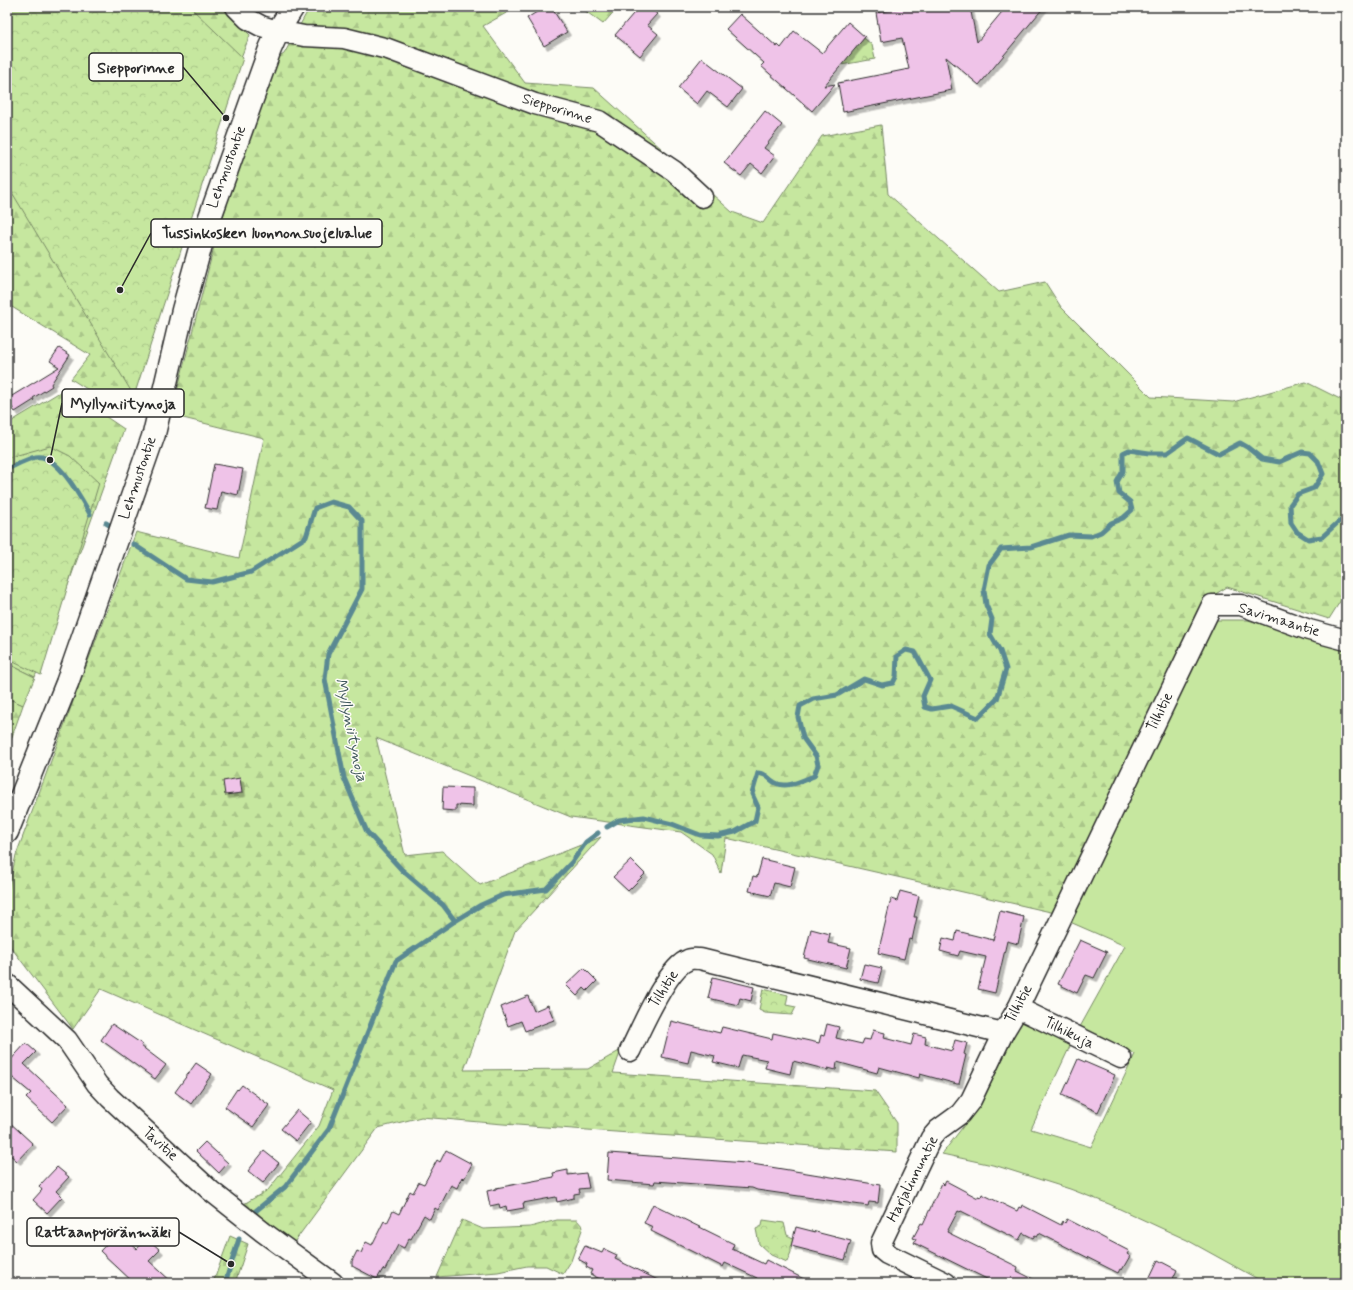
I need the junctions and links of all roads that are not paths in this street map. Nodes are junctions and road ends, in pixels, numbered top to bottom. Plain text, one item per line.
1 (236, 7) edge
2 (293, 7) edge
3 (278, 31) junction
4 (702, 197) dead end
5 (1212, 605) joint
6 (1346, 640) edge
7 (7, 832) edge
8 (7, 984) edge
9 (1018, 1008) junction
10 (1003, 1033) junction
11 (630, 1051) dead end
12 (1121, 1058) dead end
13 (333, 1283) edge
14 (946, 1283) edge

1 - 3 street, Siepporinne
2 - 3 main road, Lehmustontie
3 - 4 street, Siepporinne
3 - 7 main road, Lehmustontie
5 - 6 street, Savimaantie
5 - 9 street, Tilhitie
8 - 13 street, Tavitie
9 - 10 street, Tilhitie
9 - 12 street, Tilhikuja
10 - 11 street, Tilhitie
10 - 14 street, Harjalinnuntie

